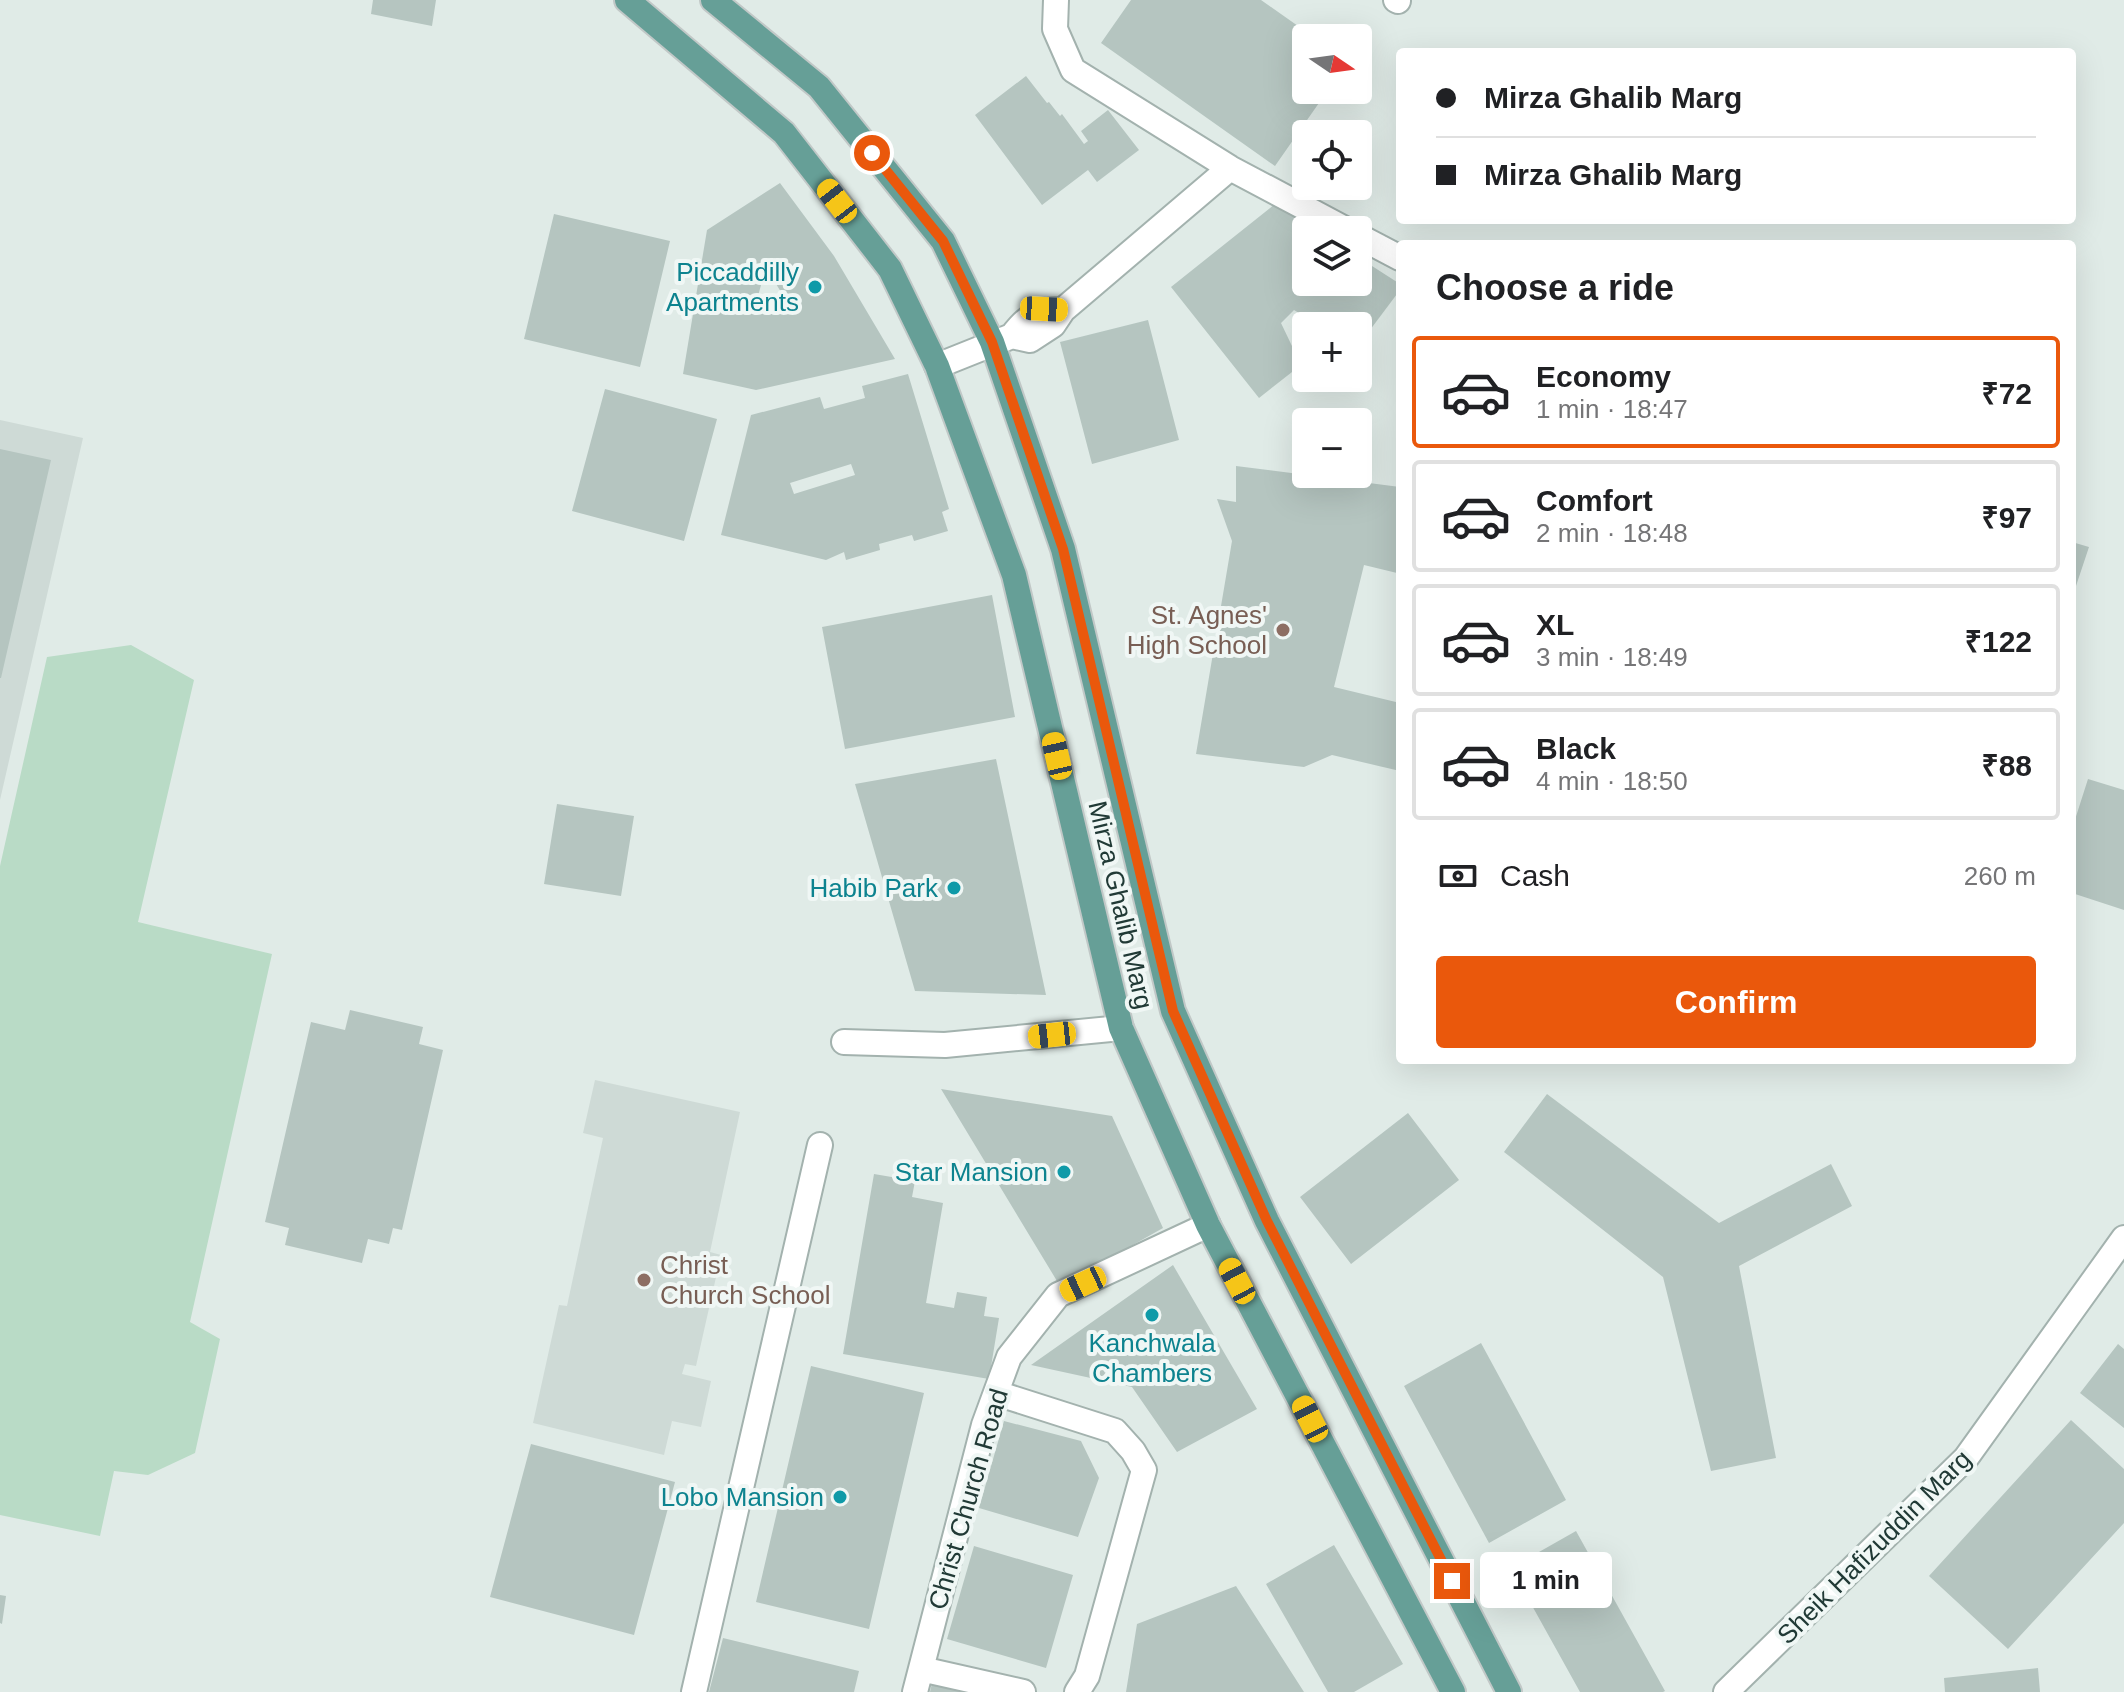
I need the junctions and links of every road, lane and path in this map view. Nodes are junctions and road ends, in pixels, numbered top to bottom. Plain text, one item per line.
1 (627, 0) edge
2 (1056, 0) edge
3 (721, 2) edge
4 (1230, 168) junction
5 (1321, 216) edge
6 (1372, 243) edge
7 (1396, 256) edge
8 (1002, 339) junction
9 (937, 366) junction
10 (1121, 1028) junction
11 (844, 1042) dead end
12 (820, 1145) dead end
13 (1208, 1225) junction
14 (2124, 1238) edge
15 (996, 1393) junction
16 (918, 1680) edge
17 (1747, 1682) edge
18 (694, 1692) edge
19 (1023, 1692) edge
20 (1077, 1692) edge
21 (1453, 1692) edge
22 (1509, 1692) edge
23 (1726, 1692) edge

1 - 9 main road, Mirza Ghalib Marg
2 - 4 street
3 - 8 main road, Mirza Ghalib Marg
4 - 5 street
4 - 8 street
6 - 7 street
8 - 9 street
8 - 22 main road, Mirza Ghalib Marg
9 - 10 main road, Mirza Ghalib Marg
10 - 11 street
10 - 13 main road, Mirza Ghalib Marg
12 - 18 street
13 - 15 street, Christ Church Road
13 - 21 main road, Mirza Ghalib Marg
14 - 17 street, Sheik Hafizuddin Marg
15 - 16 street, Christ Church Road
15 - 20 street
16 - 19 street
17 - 23 street, Sheik Hafizuddin Marg

